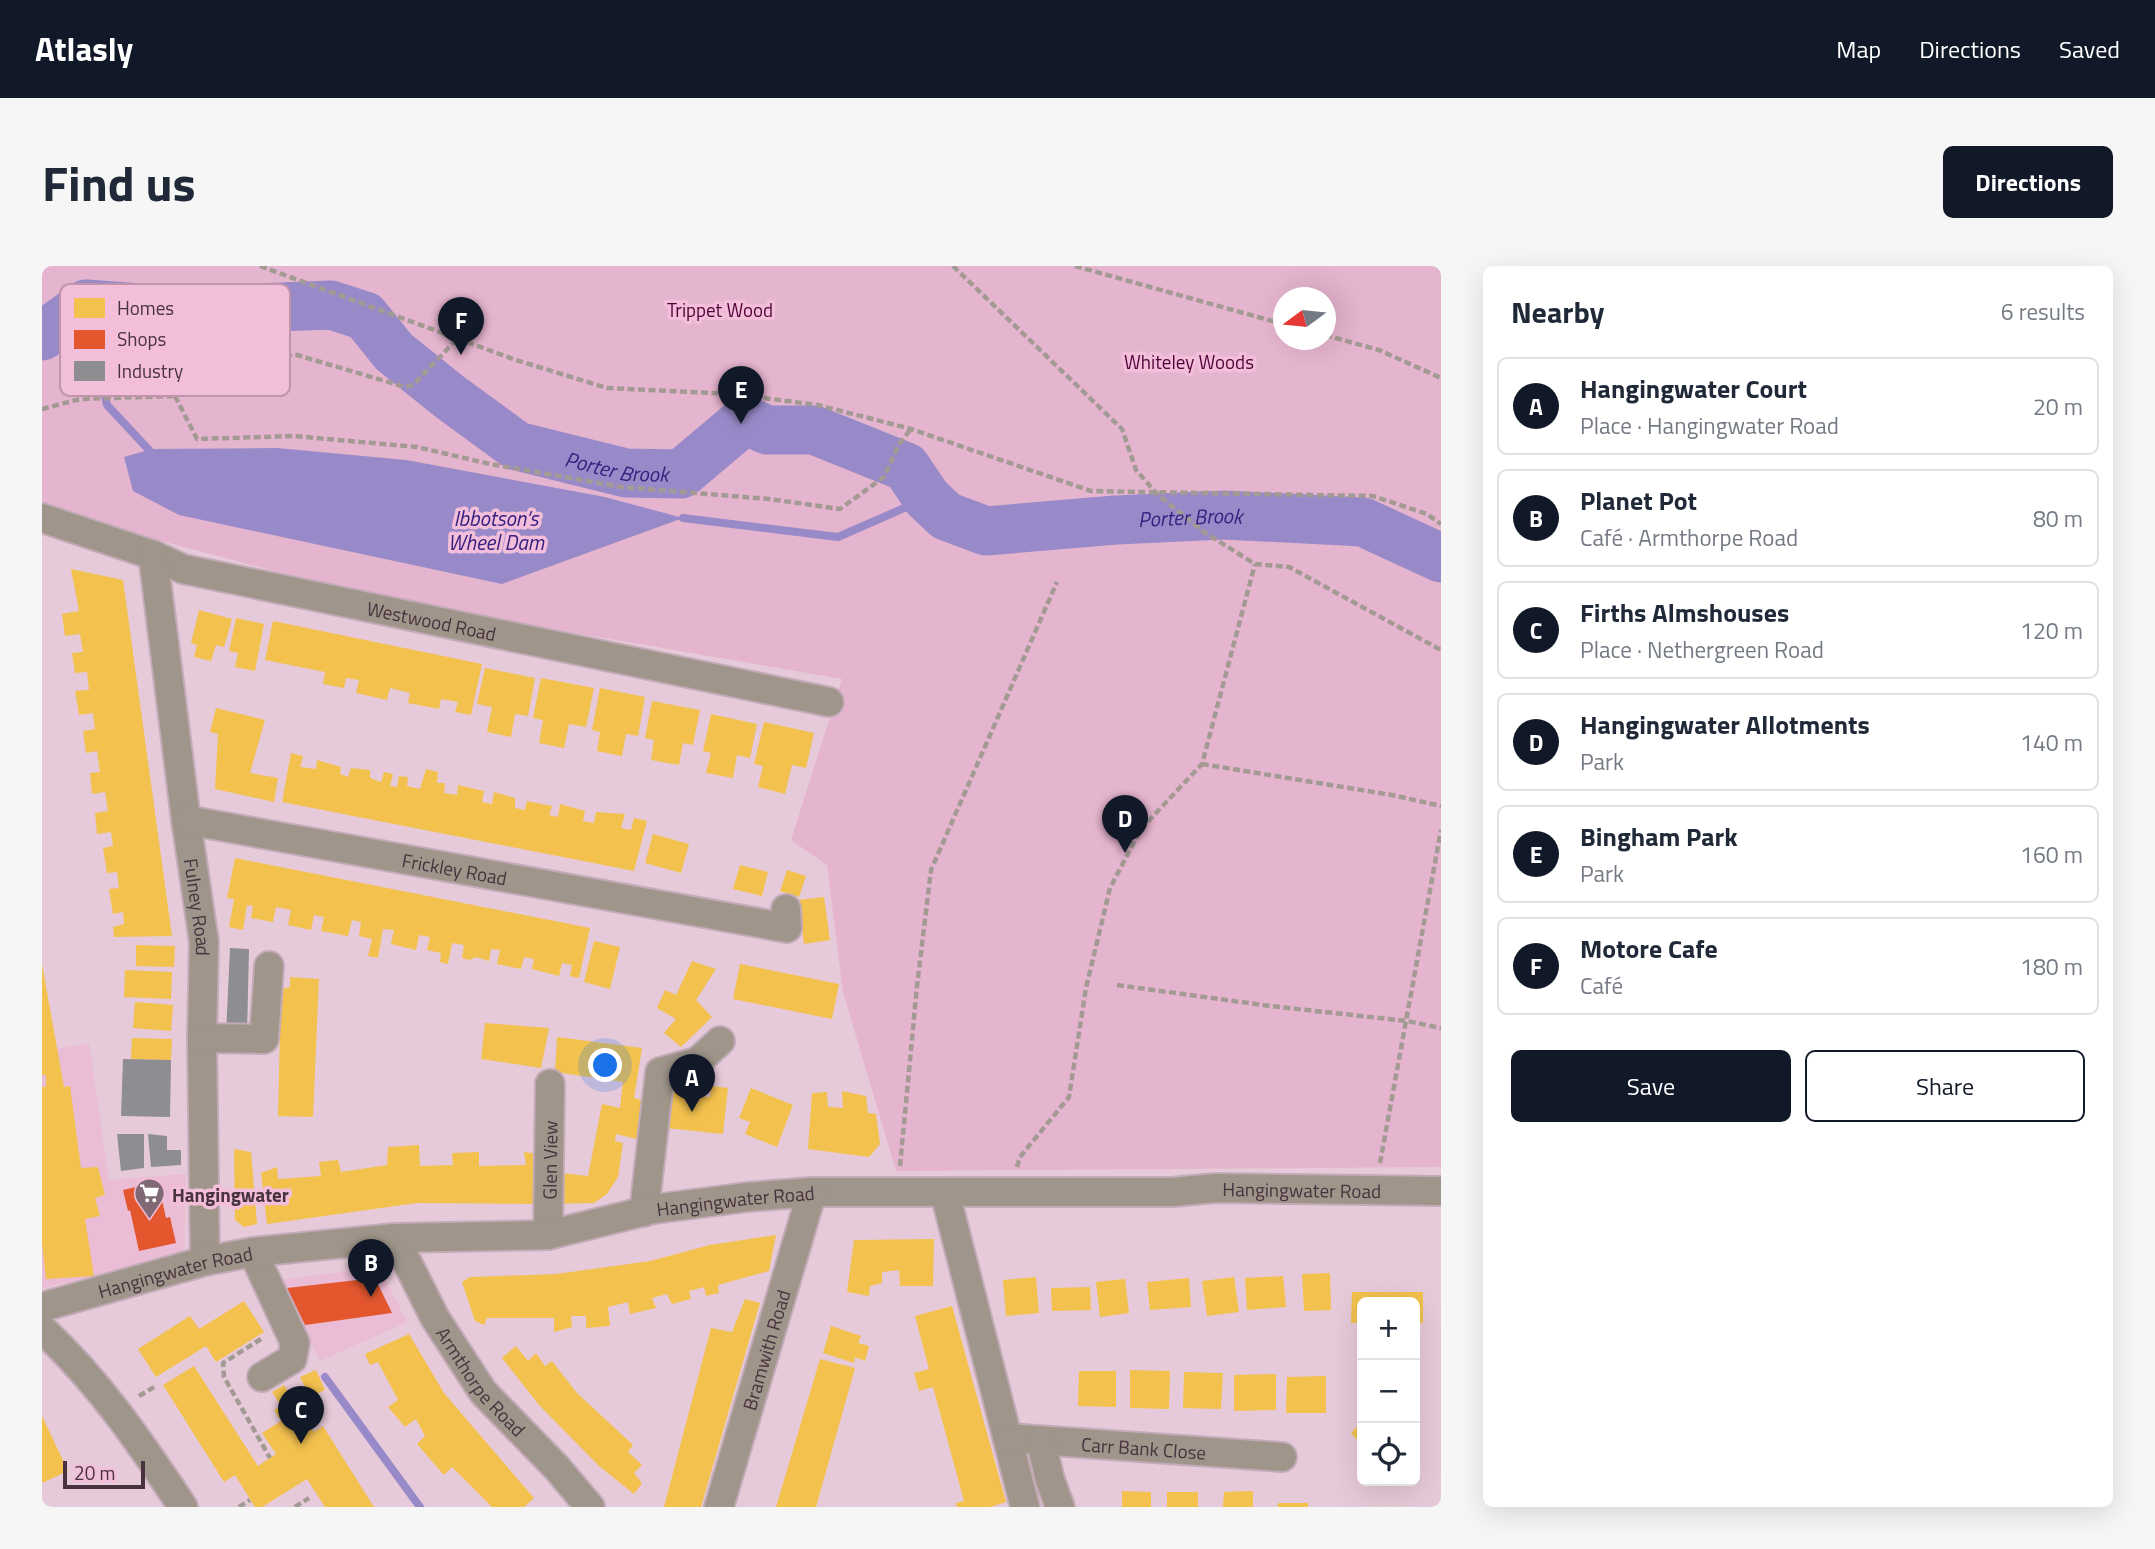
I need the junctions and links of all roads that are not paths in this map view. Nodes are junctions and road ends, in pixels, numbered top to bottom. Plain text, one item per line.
1 (42, 518) edge
2 (153, 555) junction
3 (829, 702) dead end
4 (186, 820) junction
5 (786, 909) dead end
6 (269, 966) dead end
7 (202, 1038) junction
8 (720, 1041) dead end
9 (550, 1084) dead end
10 (1441, 1191) edge
11 (813, 1192) junction
12 (945, 1194) junction
13 (644, 1212) junction
14 (548, 1235) junction
15 (395, 1238) junction
16 (253, 1252) junction
17 (205, 1261) junction
18 (42, 1307) edge
19 (42, 1329) edge
20 (262, 1377) dead end
21 (1008, 1438) junction
22 (1041, 1442) junction
23 (1282, 1457) dead end
24 (183, 1507) edge
25 (590, 1507) edge
26 (719, 1507) edge
27 (1025, 1507) edge
28 (1060, 1507) edge

1 - 2 street, Westwood Road
2 - 3 street, Westwood Road
2 - 4 street, Fulney Road
4 - 5 street, Frickley Road
4 - 7 street, Fulney Road
6 - 7 street
7 - 17 street, Fulney Road
8 - 13 street
9 - 14 street, Glen View
10 - 12 street, Hangingwater Road
11 - 12 street, Hangingwater Road
11 - 13 street, Hangingwater Road
11 - 26 street, Bramwith Road
12 - 21 street
13 - 14 street, Hangingwater Road
14 - 15 street, Hangingwater Road
15 - 16 street, Hangingwater Road
15 - 25 street, Armthorpe Road
16 - 17 street, Hangingwater Road
16 - 20 street
17 - 18 street, Hangingwater Road
19 - 24 street
21 - 22 street, Carr Bank Close
21 - 27 street
22 - 23 street, Carr Bank Close
22 - 28 street

